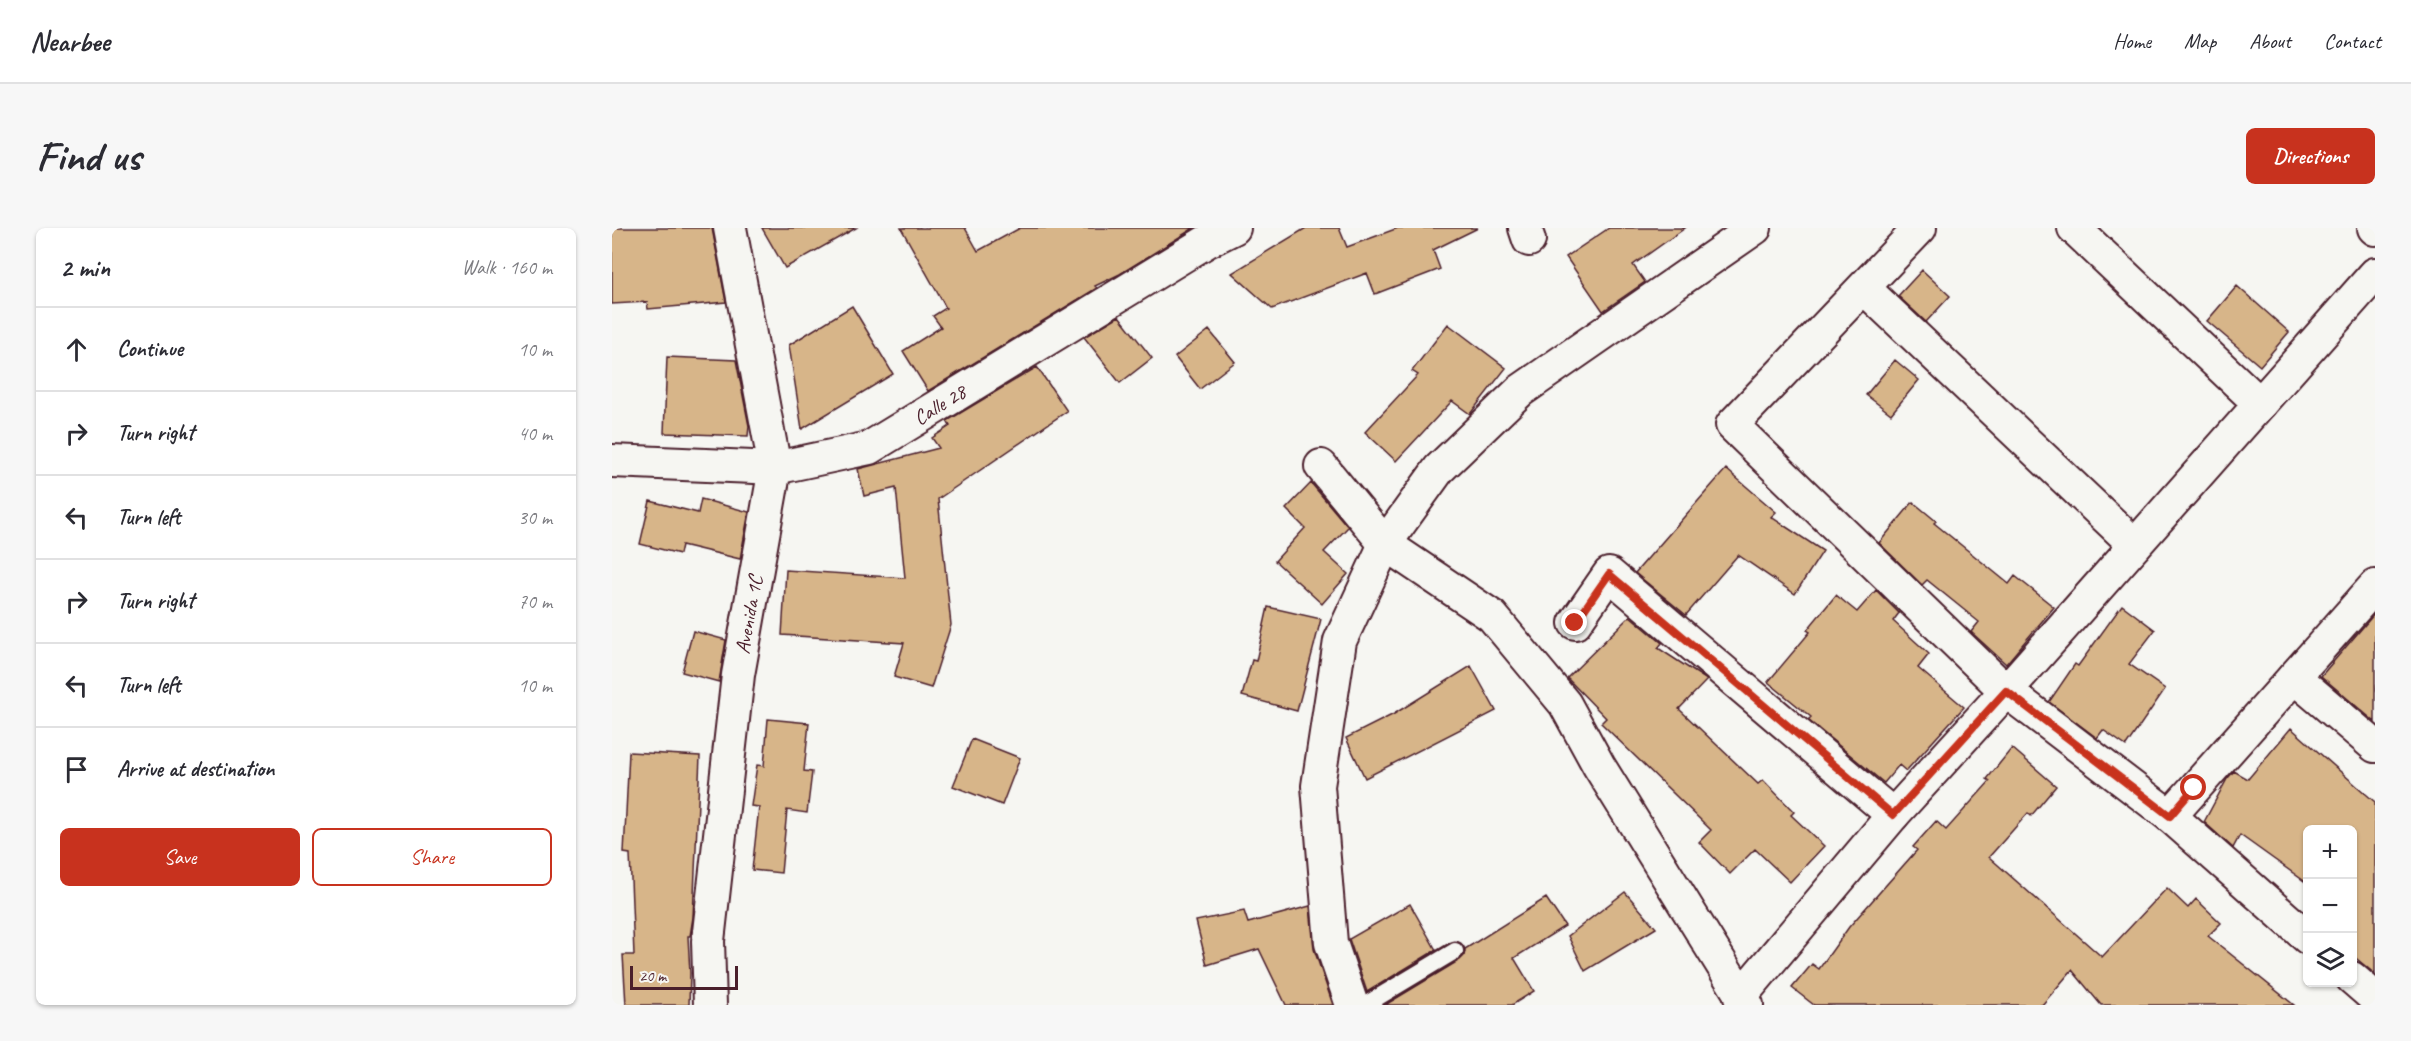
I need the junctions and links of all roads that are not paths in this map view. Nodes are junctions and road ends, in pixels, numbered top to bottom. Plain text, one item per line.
1 (730, 228) edge
2 (1234, 228) edge
3 (1755, 228) edge
4 (2074, 228) edge
5 (1202, 235) edge
6 (1902, 235) edge
7 (2375, 274) edge
8 (1864, 288) junction
9 (2260, 404) junction
10 (612, 461) edge
11 (1321, 466) dead end
12 (775, 468) junction
13 (1385, 543) junction
14 (2135, 545) junction
15 (2375, 586) edge
16 (1575, 623) dead end
17 (2294, 677) junction
18 (2006, 691) junction
19 (2375, 746) edge
20 (1893, 815) junction
21 (2170, 816) junction
22 (2303, 934) edge
23 (1455, 951) dead end
24 (2357, 982) edge
25 (2375, 998) edge
26 (1744, 1001) edge
27 (710, 1005) edge
28 (1352, 1005) edge
29 (1365, 1005) edge

1 - 12 street, Avenida 1C
2 - 5 street, Calle 28
3 - 13 street
4 - 9 street
5 - 12 street, Calle 28
6 - 8 street
7 - 9 street
8 - 14 street
8 - 18 street
9 - 14 street
10 - 12 street, Calle 28
11 - 13 street
12 - 27 street, Avenida 1C
13 - 26 street
13 - 28 street
14 - 18 street
15 - 17 street
16 - 20 street
17 - 19 street
17 - 21 street
18 - 20 street
18 - 21 street
20 - 26 street
21 - 22 street
23 - 29 lane
24 - 25 street

